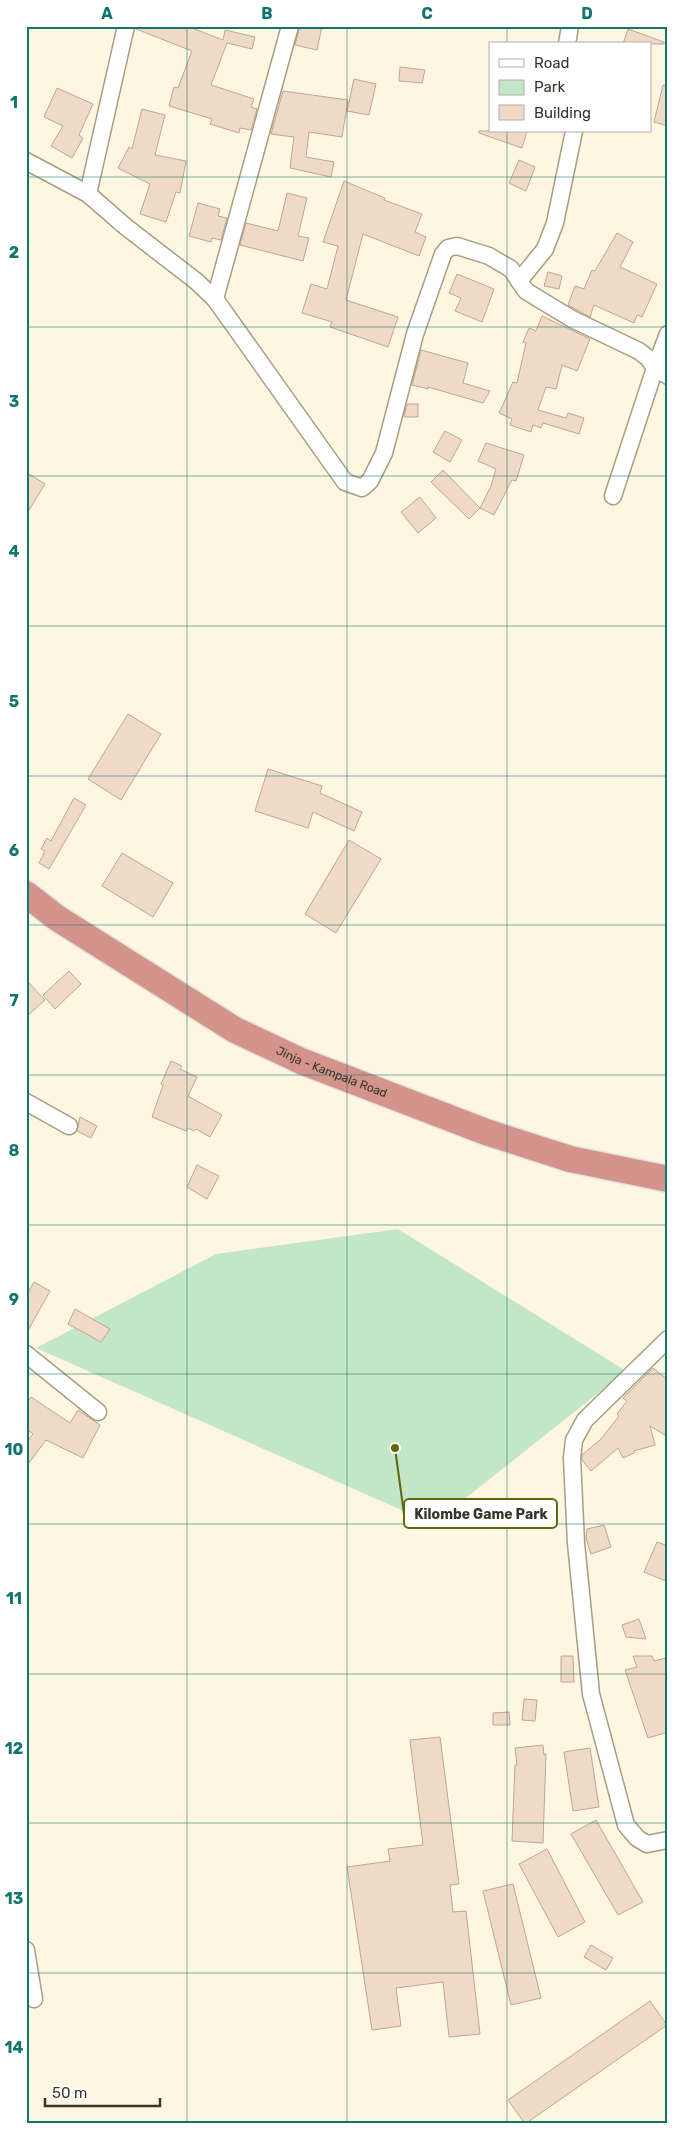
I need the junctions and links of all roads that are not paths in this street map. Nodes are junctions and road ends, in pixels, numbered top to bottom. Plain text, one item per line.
1 (126, 26) edge
2 (290, 26) edge
3 (570, 26) edge
4 (567, 42) edge
5 (574, 132) edge
6 (26, 161) edge
7 (88, 194) junction
8 (519, 281) junction
9 (215, 299) junction
10 (668, 334) edge
11 (661, 372) edge
12 (613, 496) dead end
13 (26, 894) edge
14 (26, 1102) edge
15 (70, 1126) dead end
16 (668, 1179) edge
17 (668, 1339) edge
18 (26, 1354) edge
19 (98, 1412) dead end
20 (668, 1840) edge
21 (26, 1950) edge
22 (34, 1999) dead end

1 - 7 street
2 - 9 street
3 - 4 street
5 - 8 street
6 - 7 street
7 - 9 street
8 - 9 street
8 - 11 street
10 - 11 street
11 - 12 street
13 - 16 highway, Jinja - Kampala Road
14 - 15 street
17 - 20 street
18 - 19 street
21 - 22 street

